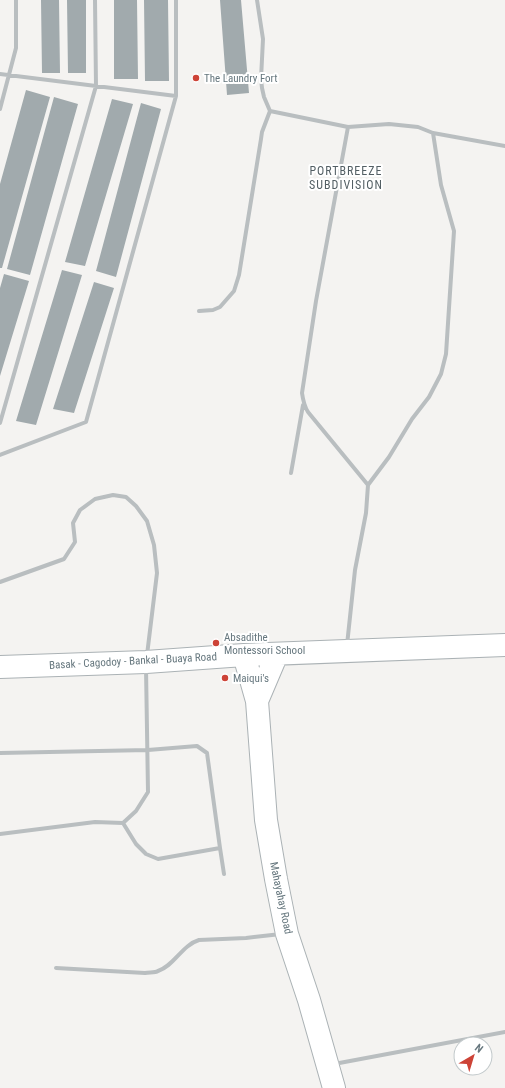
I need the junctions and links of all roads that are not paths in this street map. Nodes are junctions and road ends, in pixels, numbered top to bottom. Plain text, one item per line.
1 (16, 0) edge
2 (95, 0) edge
3 (176, 0) edge
4 (257, 0) edge
5 (0, 74) edge
6 (9, 76) junction
7 (96, 86) junction
8 (176, 96) junction
9 (0, 109) edge
10 (270, 111) junction
11 (348, 127) junction
12 (433, 134) junction
13 (505, 146) edge
14 (199, 311) dead end
15 (304, 403) junction
16 (0, 423) edge
17 (0, 455) edge
18 (291, 473) dead end
19 (368, 485) junction
20 (0, 582) edge
21 (505, 645) edge
22 (347, 650) junction
23 (277, 654) junction
24 (244, 655) junction
25 (146, 662) junction
26 (0, 667) edge
27 (257, 701) junction
28 (148, 750) junction
29 (0, 753) edge
30 (123, 823) junction
31 (0, 834) edge
32 (220, 848) junction
33 (224, 874) dead end
34 (287, 934) junction
35 (56, 968) dead end
36 (505, 1032) edge
37 (328, 1066) junction
38 (334, 1088) edge

1 - 6 street
2 - 7 street
3 - 8 street
4 - 10 street
5 - 6 street
6 - 7 street
6 - 9 street
7 - 8 street
7 - 16 street
8 - 17 street
10 - 11 street
10 - 14 street
11 - 12 street
11 - 15 street
12 - 13 street
12 - 19 street
15 - 18 street
15 - 19 street
19 - 22 street
20 - 25 street
21 - 22 street, Basak - Cagodoy - Bankal - Buaya Road
22 - 23 street, Basak - Cagodoy - Bankal - Buaya Road
23 - 24 street, Basak - Cagodoy - Bankal - Buaya Road
23 - 27 street, Mahayahay Road
24 - 25 street, Basak - Cagodoy - Bankal - Buaya Road
24 - 27 street, Mahayahay Road
25 - 26 street, Basak - Cagodoy - Bankal - Buaya Road
25 - 28 street
27 - 34 street, Mahayahay Road
28 - 29 street
28 - 30 street
28 - 32 street
30 - 31 street
30 - 32 street
32 - 33 street
34 - 35 street
34 - 37 street, Mahayahay Road
36 - 37 street
37 - 38 street, Mahayahay Road

